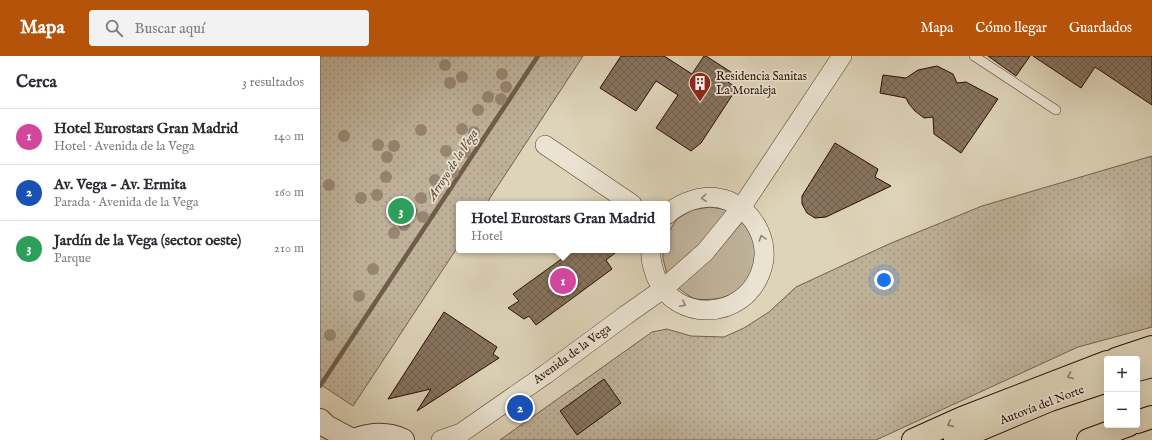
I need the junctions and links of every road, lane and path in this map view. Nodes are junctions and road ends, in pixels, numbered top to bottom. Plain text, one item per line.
1 (842, 56) edge
2 (974, 56) edge
3 (1056, 110) dead end
4 (544, 145) dead end
5 (628, 201) edge
6 (741, 208) junction
7 (670, 213) edge
8 (651, 253) edge
9 (663, 289) junction
10 (1152, 348) edge
11 (1126, 356) edge
12 (1104, 363) edge
13 (1152, 366) edge
14 (1140, 369) edge
15 (1104, 382) edge
16 (1152, 417) edge
17 (1140, 421) edge
18 (323, 423) edge
19 (1121, 428) edge
20 (459, 436) edge
21 (353, 440) edge
22 (403, 440) edge
23 (441, 440) edge
24 (913, 440) edge
25 (955, 440) edge
26 (1088, 440) edge

1 - 6 street, Avenida de la Vega
2 - 3 lane
4 - 5 street
6 -> 7 street
6 - 9 street, Avenida de la Vega
9 -> 6 street
8 - 9 street
9 - 20 street, Avenida de la Vega
10 - 11 highway
12 -> 24 highway
13 - 14 highway
15 - 25 highway, Autovía del Norte
16 - 17 highway
18 - 21 street
19 - 26 highway
20 - 23 street, Avenida de la Vega
21 - 22 street

